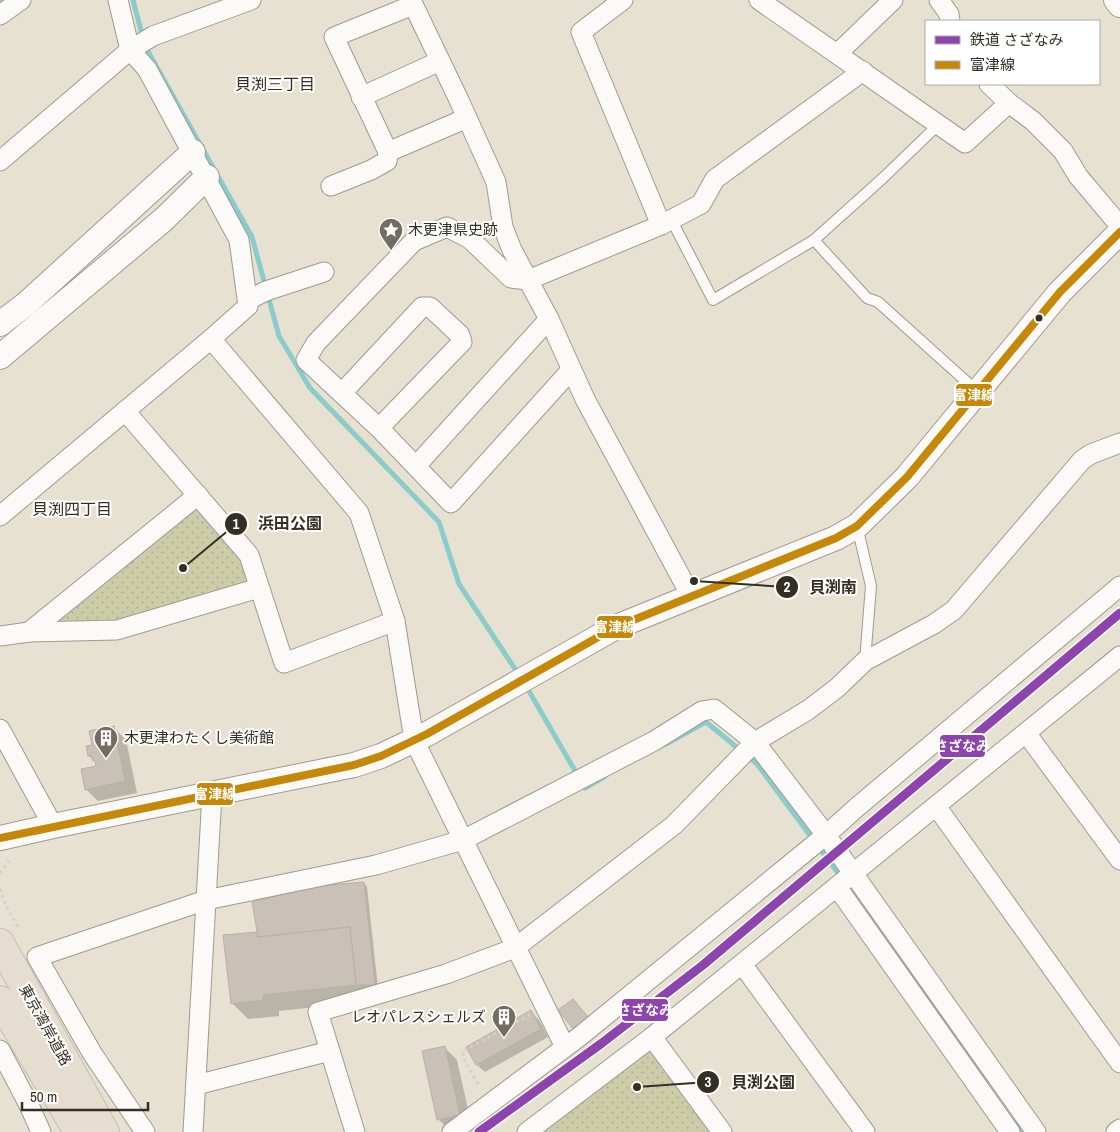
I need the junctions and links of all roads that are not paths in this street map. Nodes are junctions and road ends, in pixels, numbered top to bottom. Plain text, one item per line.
1 (21, 0) edge
2 (118, 0) edge
3 (251, 0) edge
4 (622, 0) edge
5 (759, 0) edge
6 (893, 0) edge
7 (939, 0) edge
8 (1116, 0) edge
9 (412, 2) edge
10 (1120, 5) edge
11 (0, 15) edge
12 (950, 20) edge
13 (130, 50) junction
14 (837, 54) junction
15 (440, 61) junction
16 (863, 71) junction
17 (990, 85) edge
18 (361, 96) junction
19 (1009, 103) junction
20 (467, 118) junction
21 (938, 124) junction
22 (192, 152) junction
23 (388, 152) junction
24 (0, 161) edge
25 (206, 177) junction
26 (331, 186) dead end
27 (666, 222) junction
28 (1120, 226) edge
29 (1120, 232) edge
30 (814, 240) junction
31 (324, 272) dead end
32 (528, 280) junction
33 (248, 300) junction
34 (549, 319) junction
35 (0, 324) edge
36 (212, 339) junction
37 (0, 357) edge
38 (572, 370) junction
39 (978, 392) junction
40 (342, 393) junction
41 (125, 411) junction
42 (379, 428) junction
43 (1120, 443) edge
44 (416, 466) junction
45 (198, 495) junction
46 (0, 516) edge
47 (858, 526) junction
48 (1120, 586) edge
49 (259, 588) junction
50 (691, 596) junction
51 (395, 621) junction
52 (29, 632) junction
53 (0, 636) edge
54 (1120, 658) edge
55 (865, 661) junction
56 (0, 729) edge
57 (1026, 733) junction
58 (414, 740) junction
59 (755, 742) junction
60 (212, 794) junction
61 (936, 806) junction
62 (53, 826) junction
63 (826, 835) junction
64 (462, 840) junction
65 (6, 848) edge
66 (1120, 860) edge
67 (853, 874) junction
68 (837, 886) junction
69 (206, 900) junction
70 (9, 936) edge
71 (515, 948) junction
72 (742, 964) junction
73 (0, 1000) edge
74 (652, 1037) junction
75 (565, 1047) junction
76 (0, 1050) edge
77 (330, 1051) junction
78 (1120, 1063) edge
79 (196, 1085) junction
80 (1120, 1129) edge
81 (41, 1132) edge
82 (78, 1132) edge
83 (105, 1132) edge
84 (145, 1132) edge
85 (193, 1132) edge
86 (355, 1132) edge
87 (452, 1132) edge
88 (527, 1132) edge
89 (722, 1132) edge
90 (865, 1132) edge
91 (1010, 1132) edge
92 (1036, 1132) edge
93 (1116, 1132) edge

1 - 11 street
2 - 13 street
3 - 13 street
4 - 27 street
5 - 14 street
6 - 14 street
7 - 12 street
8 - 10 street
9 - 15 street
9 - 18 street
13 - 22 street
13 - 24 street
14 - 16 street
15 - 18 street
15 - 20 street
16 - 21 street
16 - 27 street
17 - 19 street
18 - 23 street
19 - 21 street
19 - 28 street
20 - 23 street
20 - 32 street
21 - 30 lane
22 - 25 street
22 - 35 street
23 - 26 street
25 - 33 street
25 - 37 street
27 - 30 lane
27 - 32 street
29 - 39 street
30 - 39 lane
31 - 33 street
32 - 34 street
32 - 40 street
33 - 36 street
34 - 38 street
34 - 44 street
36 - 41 street
36 - 51 street
38 - 44 street
38 - 50 street
39 - 47 street
40 - 42 street
40 - 42 street
41 - 45 street
41 - 46 street
42 - 44 street
43 - 55 street
45 - 49 street
45 - 52 street
47 - 50 street
47 - 55 lane
48 - 63 street
49 - 51 street
49 - 52 street
50 - 58 street
51 - 58 street
52 - 53 street
54 - 57 street
55 - 59 street
56 - 62 street
57 - 61 street
57 - 66 street
58 - 60 street
58 - 64 street
59 - 63 street
59 - 64 street
59 - 71 street
60 - 62 street
60 - 69 street
61 - 67 street
61 - 78 street
62 - 65 street
63 - 67 street
63 - 75 street
64 - 69 street
64 - 71 street
67 - 68 street
67 - 92 street
68 - 72 street
68 - 91 street
69 - 79 street
69 - 84 street
70 - 83 highway, 東京湾岸道路
71 - 75 street
71 - 77 street
72 - 74 street
72 - 90 street
73 - 82 highway, 東京湾岸道路
74 - 88 street
74 - 89 street
75 - 87 street
76 - 81 street
77 - 79 street
77 - 86 street
79 - 85 street
80 - 93 street

